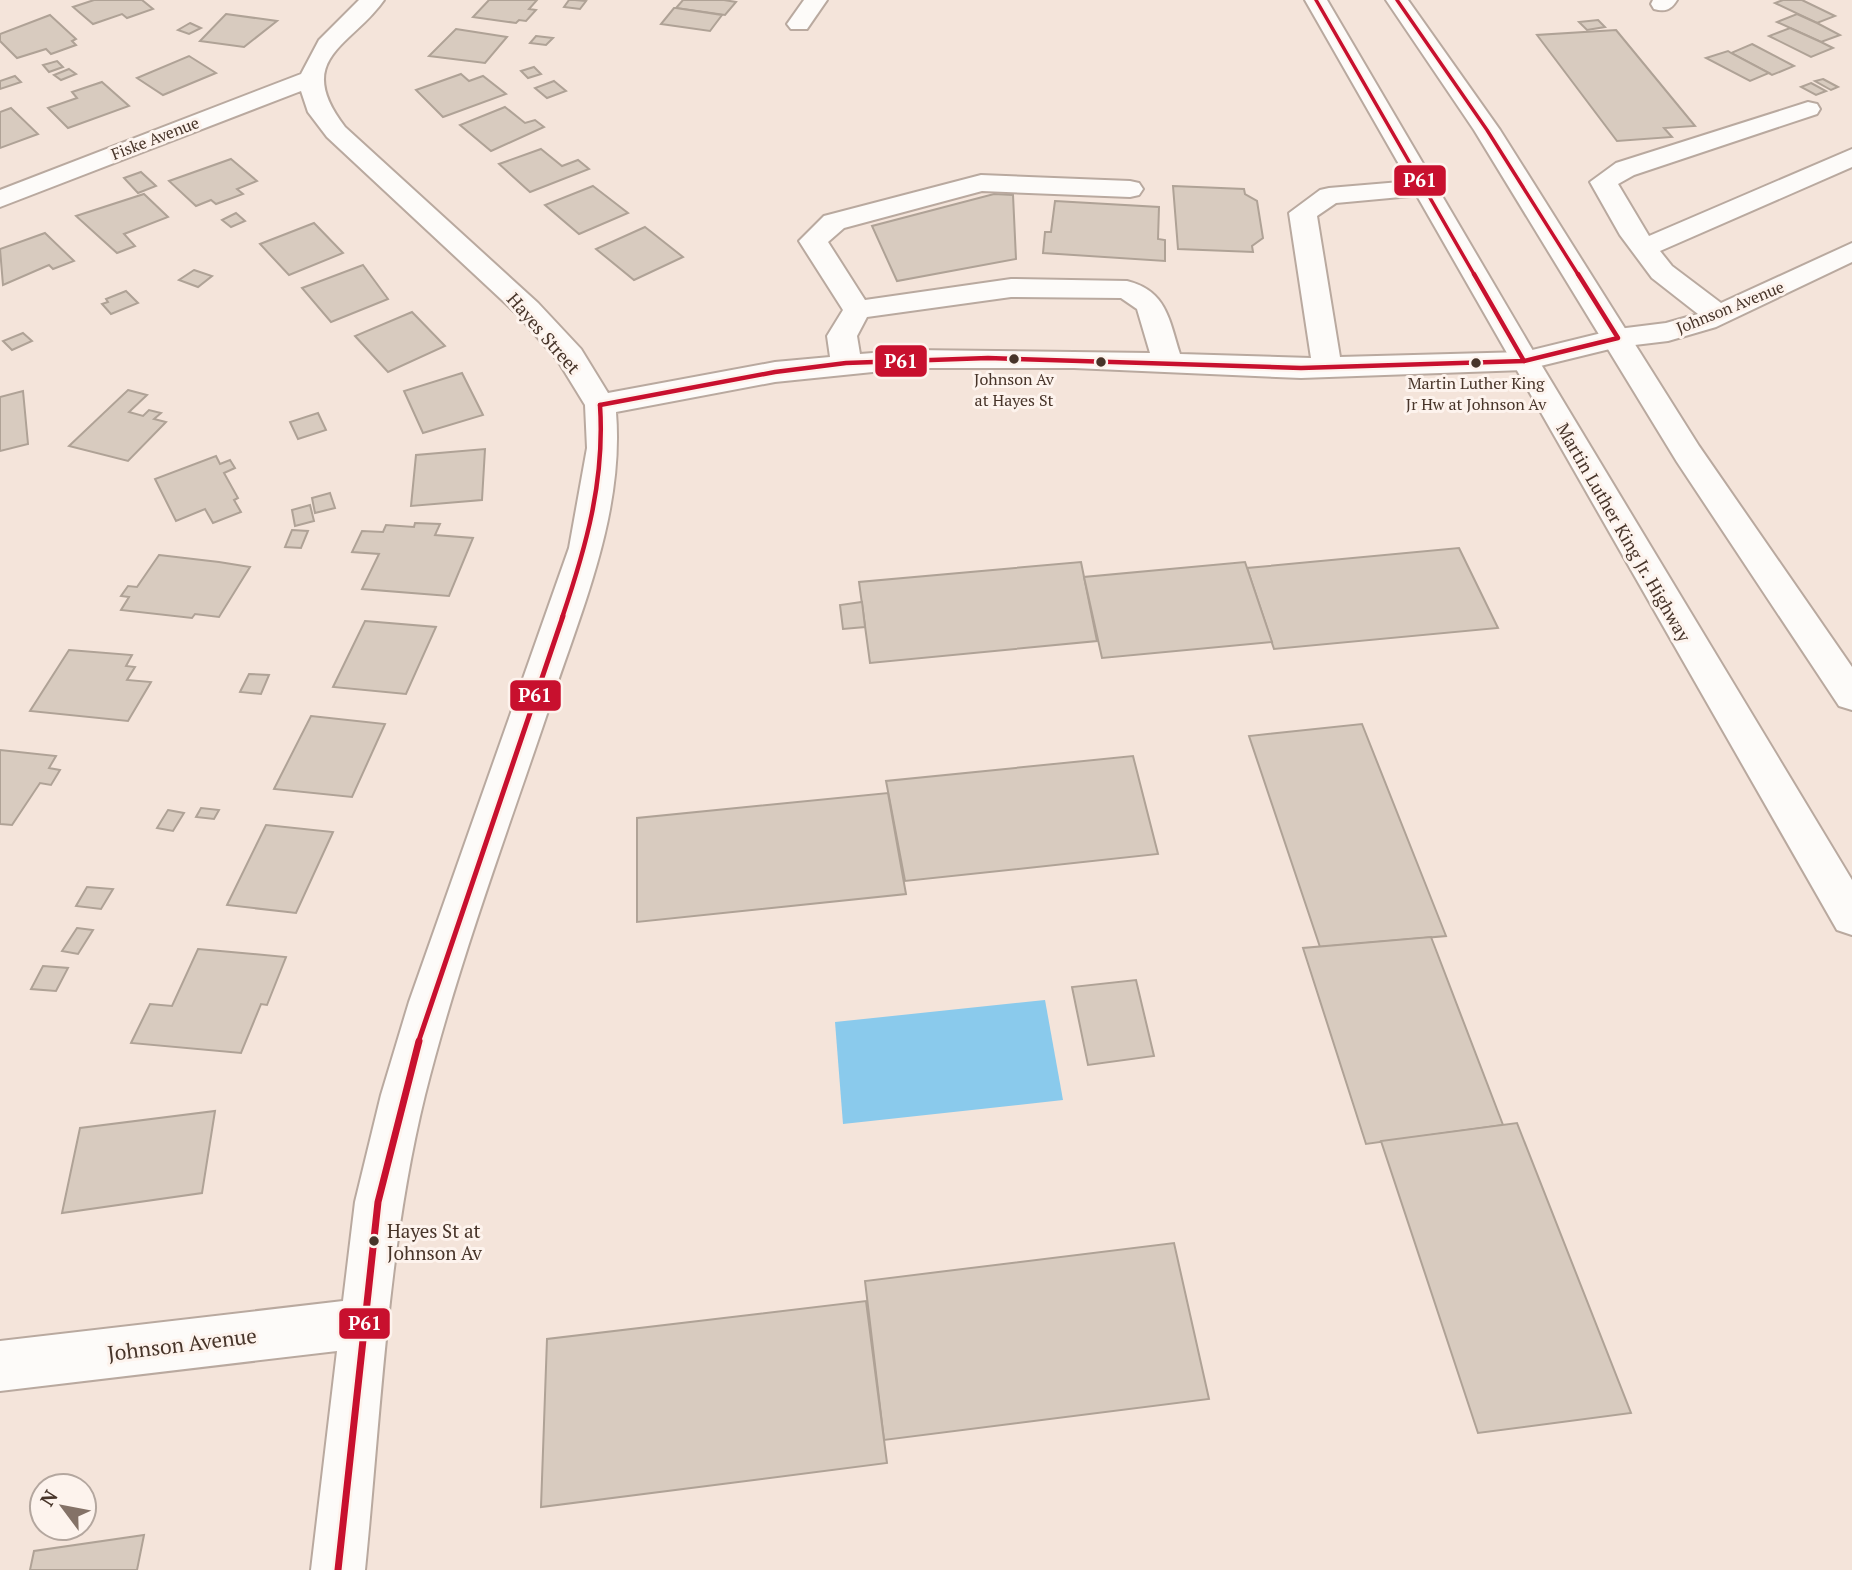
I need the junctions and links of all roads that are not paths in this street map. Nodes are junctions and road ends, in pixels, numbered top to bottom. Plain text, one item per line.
1 (373, 0) edge
2 (816, 0) edge
3 (1316, 0) edge
4 (1397, 0) edge
5 (799, 24) dead end
6 (311, 79) junction
7 (1808, 109) dead end
8 (1852, 157) edge
9 (1424, 188) junction
10 (1130, 189) dead end
11 (0, 199) edge
12 (1644, 248) junction
13 (1852, 251) edge
14 (857, 310) junction
15 (1718, 315) junction
16 (1618, 338) junction
17 (1524, 361) junction
18 (846, 363) junction
19 (1169, 365) junction
20 (1327, 368) junction
21 (600, 405) junction
22 (1852, 695) edge
23 (1852, 917) edge
24 (365, 1323) junction
25 (0, 1366) edge
26 (338, 1570) edge

1 - 6 street
2 - 5 street
3 - 9 street, Martin Luther King Jr. Highway
4 - 16 street
6 - 11 street, Fiske Avenue
6 - 21 street, Hayes Street
7 - 12 street
8 - 12 street
9 - 17 street, Martin Luther King Jr. Highway
9 - 20 street
10 - 14 street
12 - 15 street
13 - 15 street, Johnson Avenue
14 - 18 street
14 - 19 street
15 - 16 street, Johnson Avenue
16 - 17 street, Johnson Avenue
16 - 22 street
17 - 20 street, Johnson Avenue
17 - 23 street, Martin Luther King Jr. Highway
18 - 19 street, Johnson Avenue
18 - 21 street, Johnson Avenue
19 - 20 street, Johnson Avenue
21 - 24 street, Hayes Street
24 - 25 street, Johnson Avenue
24 - 26 street, Hayes Street

